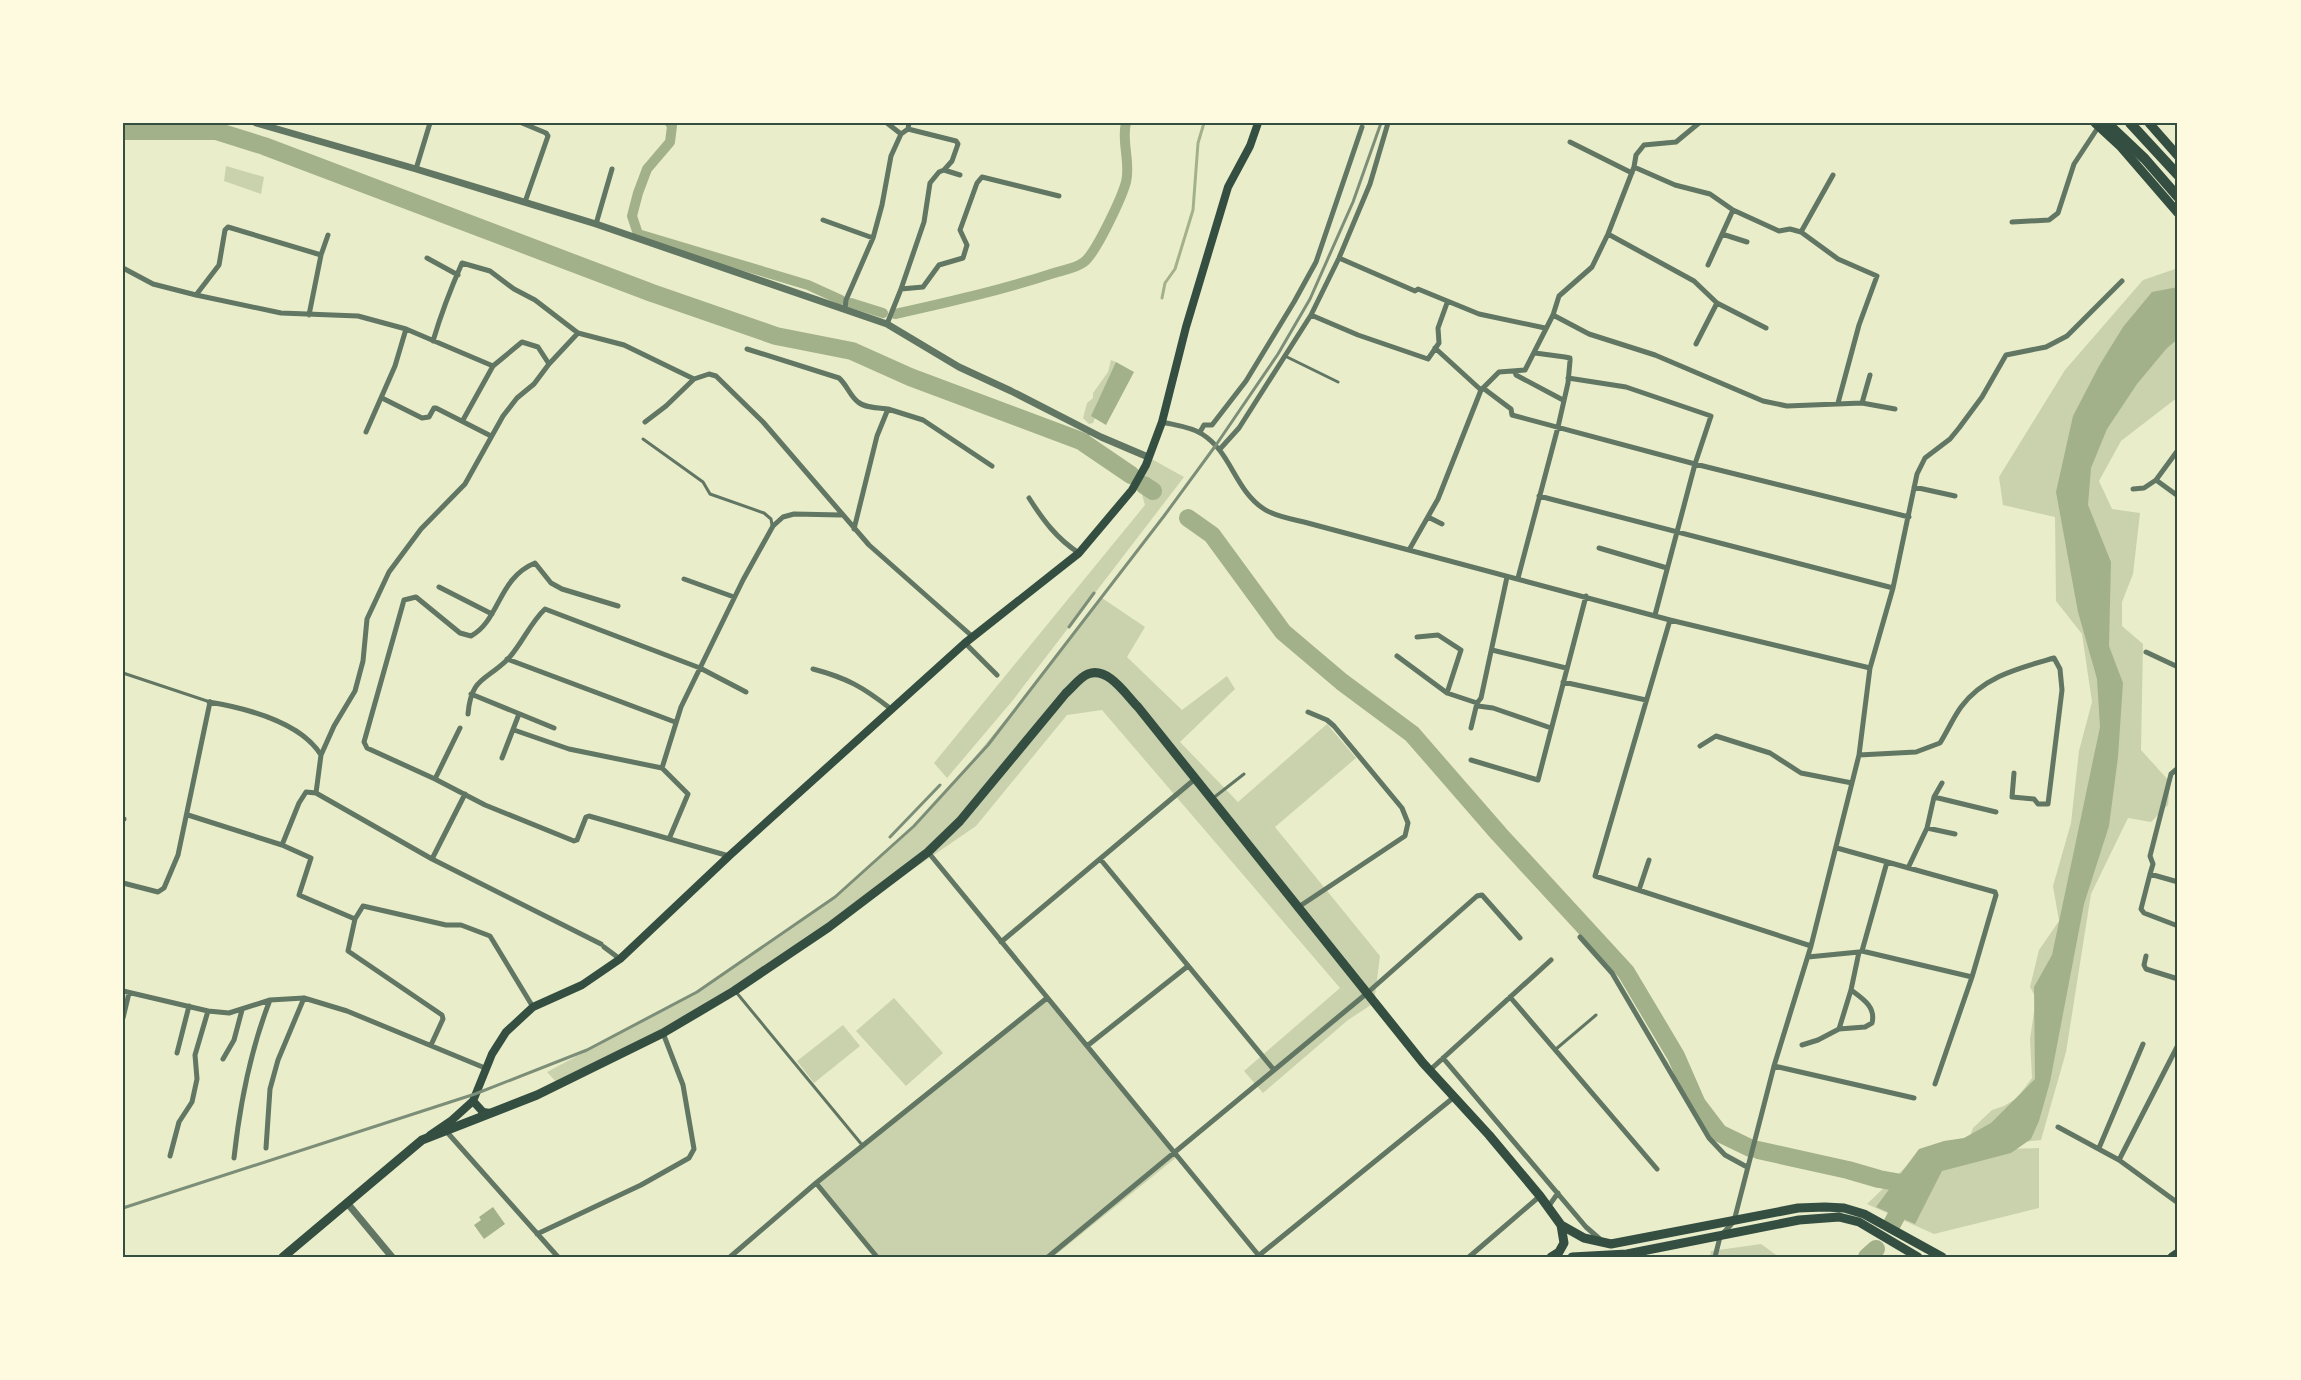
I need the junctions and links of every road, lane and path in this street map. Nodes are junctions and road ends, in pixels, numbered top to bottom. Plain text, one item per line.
1 (256, 123) edge
2 (430, 123) edge
3 (522, 123) edge
4 (887, 123) edge
5 (1258, 123) edge
6 (1388, 123) edge
7 (1699, 123) edge
8 (2130, 123) edge
9 (2149, 123) edge
10 (2100, 124) edge
11 (908, 126) edge
12 (1362, 127) dead end
13 (901, 135) junction
14 (1570, 142) dead end
15 (2178, 156) edge
16 (416, 169) junction
17 (612, 169) dead end
18 (944, 170) junction
19 (1633, 170) junction
20 (960, 175) dead end
21 (1833, 175) dead end
22 (2178, 175) edge
23 (1059, 196) dead end
24 (2178, 197) edge
25 (525, 202) junction
26 (1732, 210) junction
27 (2178, 213) edge
28 (823, 220) dead end
29 (2012, 222) dead end
30 (596, 224) junction
31 (1801, 232) junction
32 (1608, 234) junction
33 (1722, 234) junction
34 (328, 235) dead end
35 (873, 238) junction
36 (1747, 242) dead end
37 (321, 255) junction
38 (427, 258) dead end
39 (1339, 258) junction
40 (1708, 265) dead end
41 (123, 268) edge
42 (458, 275) junction
43 (2122, 281) dead end
44 (901, 289) junction
45 (196, 295) junction
46 (1447, 303) junction
47 (1717, 303) junction
48 (845, 309) junction
49 (309, 315) junction
50 (1311, 315) junction
51 (1553, 315) junction
52 (887, 324) junction
53 (406, 328) junction
54 (1545, 328) junction
55 (1766, 328) dead end
56 (578, 333) junction
57 (433, 341) junction
58 (1696, 344) dead end
59 (1435, 348) junction
60 (747, 349) dead end
61 (1535, 353) junction
62 (1285, 356) junction
63 (549, 364) junction
64 (493, 366) junction
65 (1515, 372) junction
66 (1870, 375) dead end
67 (1568, 378) junction
68 (694, 379) junction
69 (1338, 382) dead end
70 (1482, 389) junction
71 (382, 398) junction
72 (1563, 400) junction
73 (1838, 403) junction
74 (1862, 403) junction
75 (888, 409) junction
76 (1895, 409) dead end
77 (463, 420) junction
78 (645, 422) dead end
79 (1162, 422) junction
80 (1558, 427) junction
81 (366, 432) dead end
82 (1200, 432) junction
83 (491, 436) junction
84 (643, 439) dead end
85 (1220, 449) junction
86 (2178, 450) edge
87 (1148, 457) junction
88 (1695, 464) junction
89 (992, 466) dead end
90 (2156, 480) junction
91 (1914, 487) junction
92 (2133, 489) dead end
93 (1955, 495) dead end
94 (1539, 496) junction
95 (2178, 496) edge
96 (1029, 498) dead end
97 (841, 515) junction
98 (1428, 517) junction
99 (1909, 517) junction
100 (1442, 524) dead end
101 (773, 526) junction
102 (854, 529) junction
103 (1678, 531) junction
104 (1599, 548) dead end
105 (1409, 550) junction
106 (1079, 553) junction
107 (1667, 568) junction
108 (1507, 577) junction
109 (1518, 578) junction
110 (684, 579) dead end
111 (439, 587) dead end
112 (1893, 588) junction
113 (734, 597) junction
114 (1586, 597) junction
115 (618, 606) dead end
116 (492, 614) junction
117 (1655, 615) junction
118 (1670, 620) junction
119 (973, 637) junction
120 (1417, 637) dead end
121 (965, 643) junction
122 (1492, 650) junction
123 (2146, 652) dead end
124 (1397, 656) dead end
125 (507, 659) junction
126 (700, 668) junction
127 (1566, 668) junction
128 (1870, 668) junction
129 (2178, 668) edge
130 (813, 669) dead end
131 (123, 673) edge
132 (997, 675) dead end
133 (1563, 682) junction
134 (746, 692) dead end
135 (1447, 693) junction
136 (471, 694) junction
137 (1646, 700) junction
138 (209, 702) junction
139 (1477, 704) junction
140 (891, 709) junction
141 (1308, 712) dead end
142 (468, 714) dead end
143 (519, 714) junction
144 (675, 722) junction
145 (460, 728) dead end
146 (554, 728) dead end
147 (1471, 728) dead end
148 (1551, 728) junction
149 (514, 730) junction
150 (1700, 746) dead end
151 (321, 755) junction
152 (1859, 755) junction
153 (502, 758) dead end
154 (1472, 760) dead end
155 (662, 768) junction
156 (2178, 768) edge
157 (2014, 773) dead end
158 (1244, 774) dead end
159 (435, 779) junction
160 (1195, 779) junction
161 (1852, 783) junction
162 (1942, 783) dead end
163 (316, 793) junction
164 (465, 795) junction
165 (1934, 798) junction
166 (1211, 800) junction
167 (1995, 812) dead end
168 (188, 815) junction
169 (1927, 828) junction
170 (1955, 834) dead end
171 (669, 839) junction
172 (282, 844) junction
173 (1837, 848) junction
174 (928, 852) junction
175 (729, 856) junction
176 (432, 859) junction
177 (1101, 860) junction
178 (1649, 860) dead end
179 (1887, 862) junction
180 (1908, 868) junction
181 (2150, 874) junction
182 (2178, 882) edge
183 (123, 883) edge
184 (1639, 890) junction
185 (1297, 908) junction
186 (356, 919) junction
187 (2178, 926) edge
188 (1580, 937) dead end
189 (1520, 938) dead end
190 (1001, 942) junction
191 (1811, 946) junction
192 (1861, 952) junction
193 (2146, 956) dead end
194 (1808, 957) junction
195 (620, 959) junction
196 (1551, 960) dead end
197 (1188, 966) junction
198 (1972, 977) junction
199 (2178, 980) edge
200 (1851, 990) junction
201 (734, 991) junction
202 (126, 992) edge
203 (1366, 994) junction
204 (1510, 997) junction
205 (304, 998) junction
206 (1047, 998) junction
207 (270, 1000) junction
208 (189, 1006) junction
209 (533, 1008) junction
210 (242, 1010) junction
211 (208, 1011) junction
212 (1596, 1015) dead end
213 (123, 1018) edge
214 (1839, 1029) junction
215 (665, 1037) junction
216 (2143, 1044) dead end
217 (431, 1045) junction
218 (1802, 1045) dead end
219 (2178, 1045) edge
220 (1087, 1046) junction
221 (1556, 1049) junction
222 (177, 1053) dead end
223 (1443, 1058) junction
224 (224, 1059) dead end
225 (1774, 1066) junction
226 (485, 1068) junction
227 (1274, 1070) junction
228 (1430, 1070) junction
229 (1935, 1084) dead end
230 (1453, 1098) junction
231 (1914, 1098) dead end
232 (473, 1101) junction
233 (492, 1113) junction
234 (1497, 1122) junction
235 (2058, 1127) dead end
236 (445, 1130) junction
237 (1489, 1135) junction
238 (422, 1140) junction
239 (863, 1146) junction
240 (266, 1148) dead end
241 (2099, 1148) junction
242 (1173, 1152) junction
243 (170, 1156) dead end
244 (234, 1158) dead end
245 (2118, 1160) junction
246 (1534, 1164) junction
247 (1747, 1167) junction
248 (1657, 1169) dead end
249 (1522, 1176) junction
250 (816, 1184) junction
251 (1558, 1193) junction
252 (1540, 1196) junction
253 (2178, 1203) edge
254 (348, 1204) junction
255 (1548, 1207) junction
256 (1798, 1208) junction
257 (1799, 1220) junction
258 (1734, 1221) junction
259 (1874, 1224) junction
260 (1561, 1225) junction
261 (537, 1234) junction
262 (1720, 1237) junction
263 (1608, 1244) junction
264 (2178, 1253) edge
265 (1646, 1254) edge
266 (284, 1257) edge
267 (392, 1257) edge
268 (558, 1257) edge
269 (730, 1257) edge
270 (877, 1257) edge
271 (1048, 1257) edge
272 (1258, 1257) edge
273 (1469, 1257) edge
274 (1551, 1257) edge
275 (1572, 1257) edge
276 (1715, 1257) edge
277 (1918, 1257) edge
278 (1942, 1257) edge
279 (2172, 1257) edge

1 - 16 street
2 - 16 street
3 - 25 street
4 - 13 street
5 - 79 main road
6 - 39 street
7 - 19 street
8 - 22 highway
9 - 15 main road
10 - 24 highway
10 - 27 main road
10 - 29 street
11 - 13 street
11 - 18 street
12 - 82 street
13 - 35 street
14 - 19 street
16 - 25 street
17 - 30 street
18 - 20 street
18 - 44 street
19 - 26 street
19 - 32 street
21 - 31 street
23 - 44 street
25 - 30 street
26 - 31 street
26 - 33 street
28 - 35 street
30 - 48 street
31 - 73 street
32 - 47 street
32 - 51 street
33 - 36 street
33 - 40 street
34 - 37 street
35 - 48 street
37 - 45 street
37 - 49 street
38 - 42 street
39 - 46 street
39 - 50 street
41 - 45 street
42 - 56 street
42 - 57 street
43 - 91 street
44 - 52 street
45 - 49 street
46 - 54 street
46 - 59 street
47 - 55 street
47 - 58 street
48 - 52 street
49 - 53 street
50 - 59 street
50 - 62 street
51 - 54 street
51 - 73 street
52 - 87 street
53 - 57 street
53 - 71 street
54 - 61 street
56 - 63 street
56 - 68 street
57 - 64 street
59 - 70 street
60 - 75 street
61 - 65 street
61 - 67 street
62 - 69 lane
62 - 85 street
63 - 64 street
63 - 83 street
64 - 77 street
65 - 70 street
65 - 72 street
66 - 74 street
67 - 72 street
67 - 88 street
68 - 78 street
68 - 97 street
70 - 80 street
70 - 98 street
71 - 77 street
71 - 81 street
72 - 80 street
73 - 74 street
74 - 76 street
75 - 89 street
75 - 102 street
77 - 83 street
79 - 82 street
79 - 87 main road
80 - 88 street
80 - 94 street
82 - 85 street
83 - 151 street
84 - 101 lane
85 - 105 street
86 - 90 street
87 - 106 main road
88 - 99 street
88 - 103 street
90 - 92 street
90 - 95 street
91 - 93 street
91 - 99 street
94 - 103 street
94 - 109 street
96 - 106 street
97 - 101 street
97 - 102 street
98 - 100 street
98 - 105 street
99 - 112 street
101 - 113 street
102 - 119 street
103 - 107 street
103 - 112 street
104 - 107 street
105 - 108 street
106 - 119 main road
107 - 117 street
108 - 109 street
108 - 122 street
109 - 114 street
110 - 113 street
111 - 116 street
112 - 128 street
113 - 126 street
114 - 117 street
114 - 127 street
115 - 116 street
116 - 159 street
117 - 118 street
118 - 128 street
118 - 137 street
119 - 121 main road
120 - 135 street
121 - 132 street
121 - 140 main road
122 - 127 street
122 - 139 street
123 - 129 street
124 - 135 street
125 - 126 street
125 - 136 street
125 - 144 street
126 - 134 street
126 - 144 street
127 - 133 street
128 - 152 street
130 - 140 street
131 - 138 lane
133 - 137 street
133 - 148 street
135 - 139 street
136 - 142 street
136 - 143 street
137 - 184 street
138 - 151 street
138 - 168 street
139 - 147 street
139 - 148 street
140 - 175 main road
141 - 185 street
143 - 146 street
143 - 149 street
144 - 155 street
145 - 159 street
148 - 154 street
149 - 153 street
149 - 155 street
150 - 161 street
151 - 163 street
152 - 157 street
152 - 161 street
155 - 171 street
156 - 181 street
158 - 166 lane
159 - 164 street
160 - 166 main road
160 - 174 main road
160 - 177 street
161 - 173 street
162 - 165 street
163 - 172 street
163 - 176 street
164 - 171 street
164 - 176 street
165 - 167 street
165 - 169 street
166 - 185 main road
168 - 172 street
168 - 183 street
169 - 170 street
169 - 180 street
171 - 175 street
172 - 186 street
173 - 179 street
173 - 191 street
174 - 190 street
174 - 201 main road
175 - 195 main road
176 - 195 street
177 - 190 street
177 - 197 street
178 - 184 street
179 - 180 street
179 - 192 street
180 - 198 street
181 - 182 street
181 - 187 street
184 - 191 street
185 - 203 main road
186 - 209 street
186 - 217 street
188 - 247 street
189 - 203 street
190 - 206 street
191 - 194 street
192 - 194 street
192 - 198 street
192 - 200 street
193 - 199 street
194 - 225 street
195 - 209 main road
196 - 204 street
197 - 220 street
197 - 227 street
198 - 229 street
200 - 214 street
200 - 214 street
201 - 215 main road
201 - 239 lane
202 - 208 street
202 - 213 street
203 - 227 street
203 - 228 main road
204 - 221 street
204 - 223 street
205 - 207 street
205 - 217 street
205 - 240 street
206 - 220 street
206 - 239 street
207 - 210 street
207 - 244 street
208 - 211 street
208 - 222 street
209 - 226 main road
210 - 211 street
210 - 224 street
211 - 243 street
212 - 221 lane
214 - 218 street
215 - 233 main road
215 - 261 street
216 - 241 street
217 - 226 street
219 - 245 street
220 - 242 street
221 - 248 street
223 - 228 street
223 - 234 street
225 - 231 street
225 - 247 street
226 - 232 main road
227 - 242 street
228 - 230 main road
230 - 237 main road
230 - 272 street
232 - 233 main road
232 - 238 main road
233 - 236 main road
234 - 237 street
234 - 246 street
235 - 241 street
236 - 238 main road
236 - 261 street
237 - 249 main road
238 - 254 main road
239 - 250 street
241 - 245 street
242 - 271 street
242 - 272 street
245 - 253 street
246 - 249 street
246 - 251 street
247 - 258 street
249 - 252 main road
250 - 269 street
250 - 270 street
251 - 255 street
251 - 263 street
252 - 255 main road
252 - 273 street
254 - 266 main road
254 - 267 street
255 - 260 main road
256 - 257 main road
256 - 258 main road
256 - 259 main road
257 - 259 main road
257 - 262 main road
258 - 262 street
258 - 263 main road
259 - 277 main road
259 - 278 main road
260 - 263 main road
260 - 274 main road
261 - 268 street
262 - 265 main road
262 - 276 street
264 - 279 main road
265 - 275 main road

